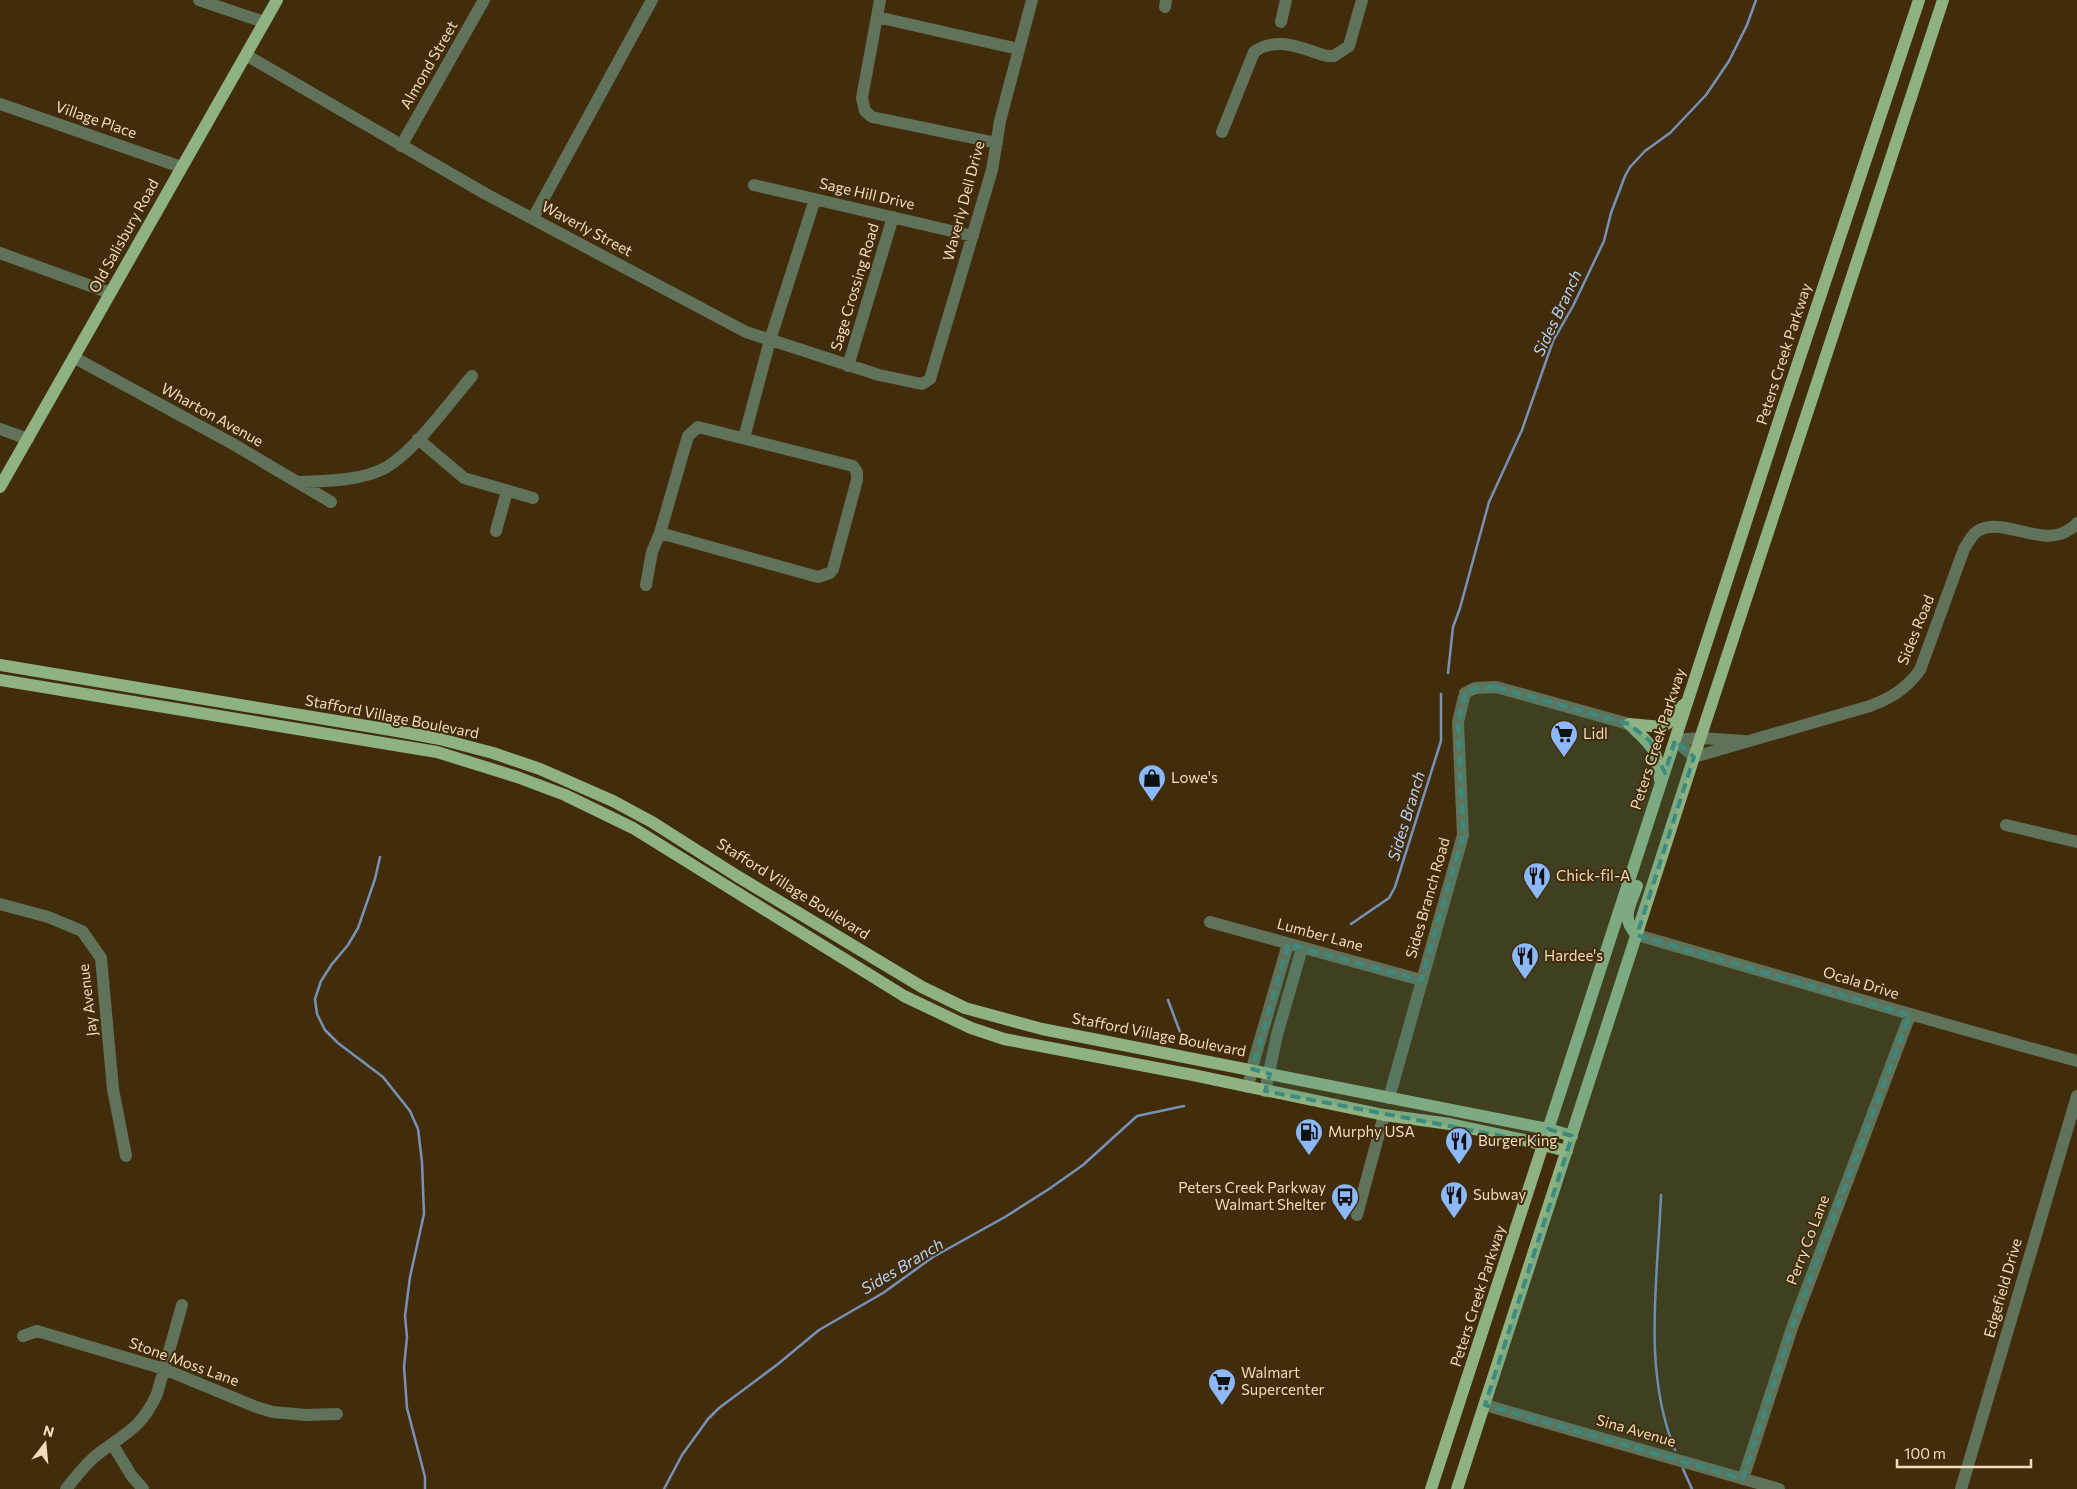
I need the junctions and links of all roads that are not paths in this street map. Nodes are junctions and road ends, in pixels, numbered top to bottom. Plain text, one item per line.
1 (200, 0) edge
2 (277, 0) edge
3 (484, 0) edge
4 (652, 0) edge
5 (880, 0) edge
6 (1032, 0) edge
7 (1286, 0) edge
8 (1362, 0) edge
9 (1919, 0) edge
10 (1943, 0) edge
11 (877, 17) junction
12 (264, 22) junction
13 (1281, 22) dead end
14 (1018, 49) junction
15 (246, 55) junction
16 (0, 104) edge
17 (1222, 132) dead end
18 (997, 143) junction
19 (401, 146) junction
20 (181, 167) junction
21 (754, 185) dead end
22 (814, 199) junction
23 (894, 217) junction
24 (533, 218) junction
25 (973, 236) junction
26 (0, 253) edge
27 (110, 293) junction
28 (770, 340) junction
29 (75, 358) junction
30 (848, 366) junction
31 (472, 376) dead end
32 (930, 379) joint
33 (0, 430) edge
34 (744, 438) junction
35 (28, 439) junction
36 (418, 439) junction
37 (298, 482) junction
38 (0, 487) edge
39 (507, 491) junction
40 (533, 498) dead end
41 (331, 502) dead end
42 (2077, 523) edge
43 (496, 531) dead end
44 (660, 533) junction
45 (646, 585) dead end
46 (0, 665) edge
47 (0, 680) edge
48 (1688, 702) junction
49 (1629, 724) junction
50 (1701, 738) junction
51 (1675, 740) junction
52 (1752, 741) junction
53 (1694, 757) junction
54 (1661, 784) junction
55 (2006, 825) dead end
56 (1647, 827) junction
57 (2077, 842) edge
58 (0, 904) edge
59 (1210, 922) dead end
60 (1637, 935) junction
61 (1288, 944) junction
62 (1302, 948) junction
63 (1421, 980) junction
64 (1270, 1006) junction
65 (1284, 1010) junction
66 (1910, 1015) junction
67 (2077, 1061) edge
68 (1252, 1070) junction
69 (1270, 1074) junction
70 (1248, 1087) junction
71 (1265, 1091) junction
72 (2077, 1096) edge
73 (1389, 1098) junction
74 (1384, 1116) junction
75 (1548, 1129) junction
76 (1572, 1136) junction
77 (1543, 1144) junction
78 (1567, 1151) junction
79 (126, 1156) dead end
80 (1357, 1215) dead end
81 (182, 1305) dead end
82 (23, 1336) dead end
83 (164, 1369) junction
84 (1485, 1405) junction
85 (337, 1414) dead end
86 (113, 1444) junction
87 (1743, 1479) junction
88 (66, 1489) edge
89 (143, 1489) edge
90 (1431, 1489) edge
91 (1457, 1489) edge
92 (1779, 1489) edge
93 (1961, 1489) edge

1 - 12 street
2 - 12 main road, Old Salisbury Road
3 - 19 street, Almond Street
4 - 24 street
5 - 11 street
6 - 14 street, Waverly Dell Drive
7 - 13 street
8 - 17 street
9 - 48 main road, Peters Creek Parkway
10 - 50 main road
11 - 14 street
11 - 18 street
12 - 15 main road, Old Salisbury Road
14 - 18 street, Waverly Dell Drive
15 - 19 street, Waverly Street
15 - 20 main road, Old Salisbury Road
16 - 20 street, Village Place
18 - 25 street, Waverly Dell Drive
19 - 24 street, Waverly Street
20 - 27 main road, Old Salisbury Road
21 - 22 street, Sage Hill Drive
22 - 23 street, Sage Hill Drive
22 - 28 street
23 - 25 street, Sage Hill Drive
23 - 30 street, Sage Crossing Road
24 - 28 street, Waverly Street
25 - 32 street, Waverly Dell Drive
26 - 27 street
27 - 29 main road, Old Salisbury Road
28 - 30 street, Waverly Street
28 - 34 street
29 - 35 main road, Old Salisbury Road
29 - 37 street, Wharton Avenue
30 - 32 street, Waverly Street
31 - 36 street
33 - 35 street
34 - 44 street
34 - 44 street
35 - 38 main road, Old Salisbury Road
36 - 37 street
36 - 39 street
37 - 41 street, Wharton Avenue
39 - 40 street
39 - 43 street
42 - 52 street, Sides Road
44 - 45 street
46 - 68 main road, Stafford Village Boulevard
47 - 70 main road, Stafford Village Boulevard
48 - 49 main road
48 - 51 main road, Peters Creek Parkway
49 - 54 main road
49 - 63 street, Sides Branch Road
50 - 51 street, Sides Road
50 - 52 street, Sides Road
50 - 53 main road
51 - 53 street
51 - 54 main road, Peters Creek Parkway
52 - 53 street, Sides Road
53 - 60 main road
54 - 56 main road, Peters Creek Parkway
55 - 57 street
56 - 60 main road
56 - 75 main road, Peters Creek Parkway
58 - 79 street, Jay Avenue
59 - 61 street, Lumber Lane
60 - 66 street, Ocala Drive
60 - 76 main road
61 - 62 street, Lumber Lane
61 - 64 street
62 - 63 street, Lumber Lane
62 - 65 street
63 - 73 street, Sides Branch Road
64 - 65 street
64 - 68 street
65 - 69 street
66 - 67 street, Ocala Drive
66 - 87 street, Perry Co Lane
68 - 69 main road, Stafford Village Boulevard
68 - 70 street
69 - 71 street
69 - 73 main road, Stafford Village Boulevard
70 - 71 main road, Stafford Village Boulevard
71 - 74 main road, Stafford Village Boulevard
72 - 93 street, Edgefield Drive
73 - 75 main road, Stafford Village Boulevard
74 - 77 main road, Stafford Village Boulevard
74 - 80 street
75 - 76 main road, Stafford Village Boulevard
75 - 77 main road, Peters Creek Parkway
76 - 78 main road
77 - 78 main road, Stafford Village Boulevard
77 - 90 main road, Peters Creek Parkway
78 - 84 main road
81 - 83 street
82 - 83 street, Stone Moss Lane
83 - 85 street, Stone Moss Lane
83 - 86 street
84 - 87 street, Sina Avenue
84 - 91 main road
86 - 88 street
86 - 89 street
87 - 92 street, Sina Avenue

